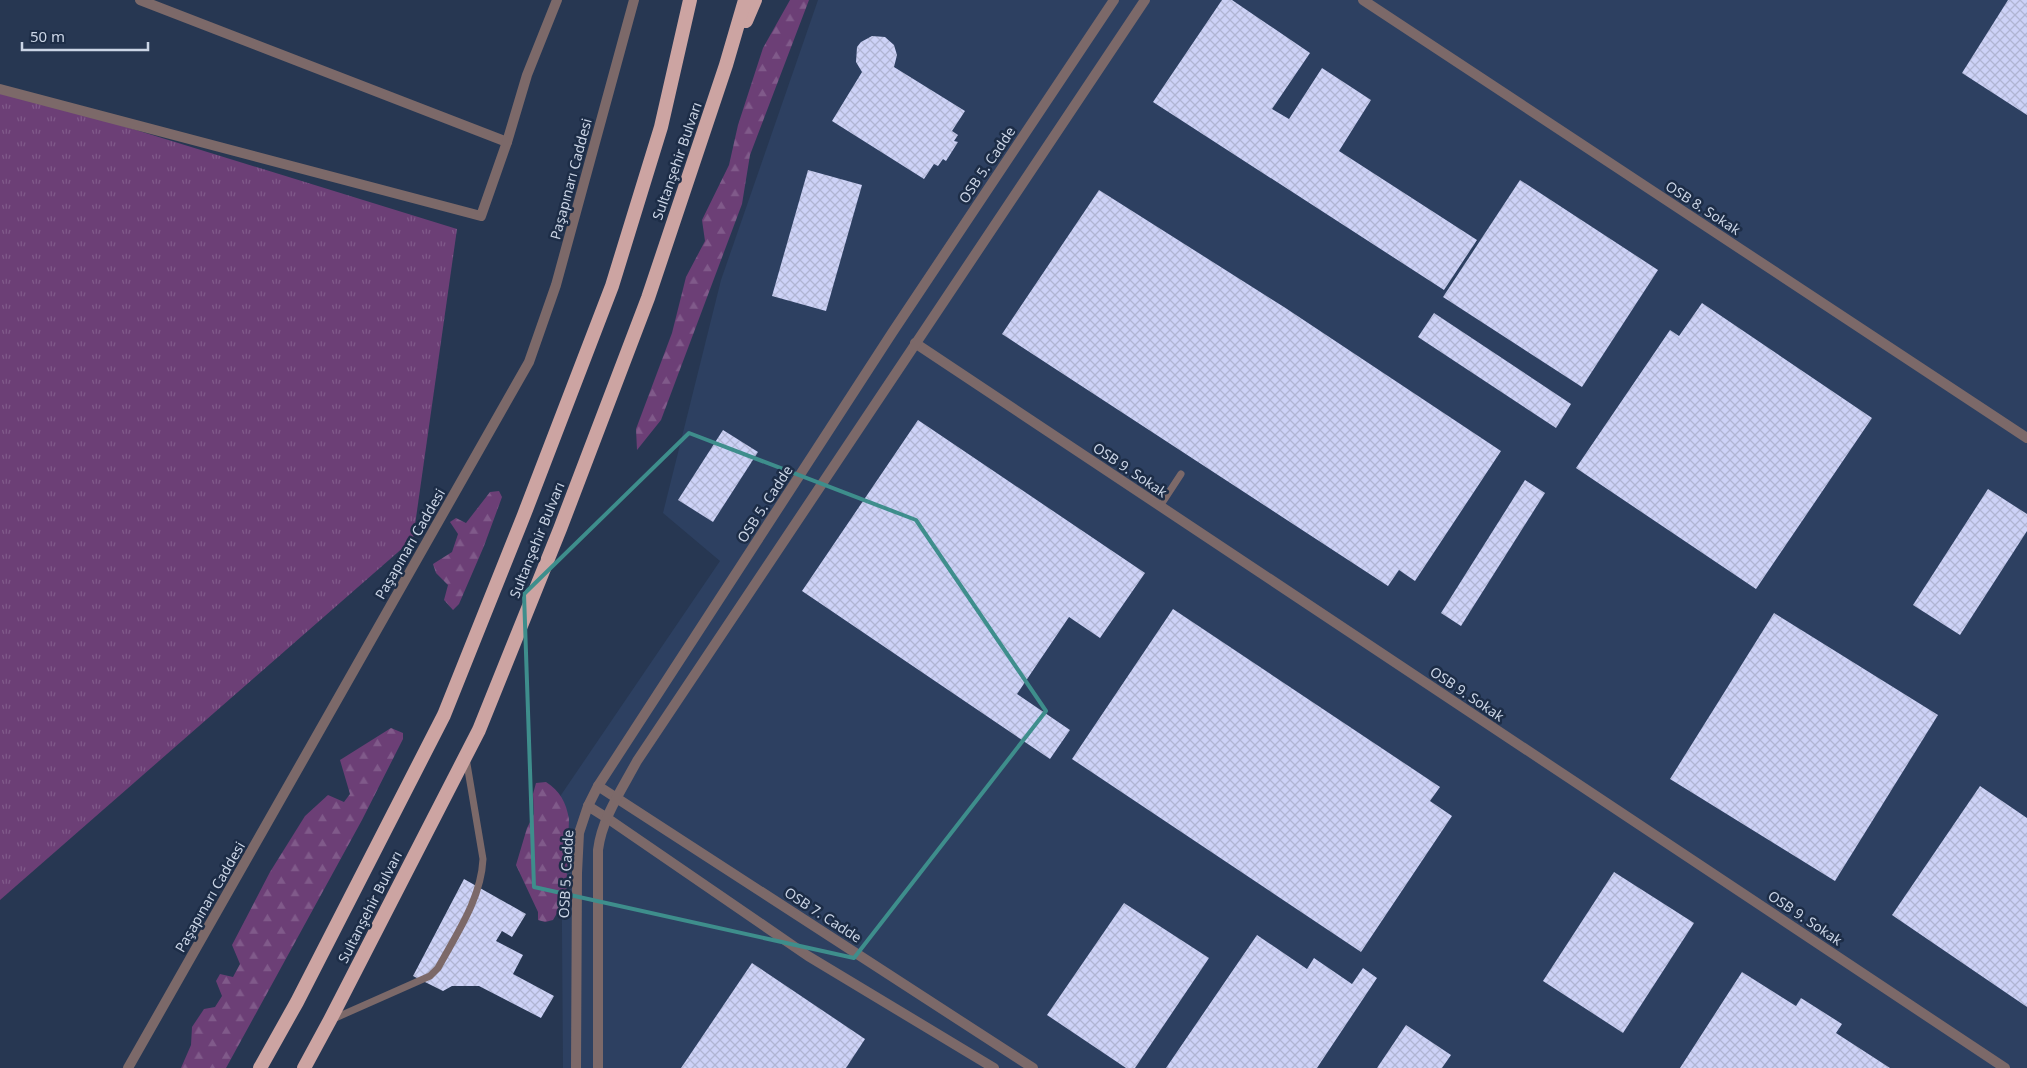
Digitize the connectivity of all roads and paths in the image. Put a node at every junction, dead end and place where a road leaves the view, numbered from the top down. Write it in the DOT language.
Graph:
graph roads {
  1 [pos="140,0"];
  2 [pos="557,0"];
  3 [pos="634,0"];
  4 [pos="690,0"];
  5 [pos="745,0"];
  6 [pos="756,0"];
  7 [pos="1114,0"];
  8 [pos="1144,0"];
  9 [pos="1363,0"];
  10 [pos="726,65"];
  11 [pos="0,89"];
  12 [pos="507,142"];
  13 [pos="915,343"];
  14 [pos="2027,438"];
  15 [pos="1182,474"];
  16 [pos="1160,506"];
  17 [pos="465,756"];
  18 [pos="598,786"];
  19 [pos="618,798"];
  20 [pos="588,806"];
  21 [pos="607,818"];
  22 [pos="330,1020"];
  23 [pos="128,1068"];
  24 [pos="260,1068"];
  25 [pos="304,1068"];
  26 [pos="576,1068"];
  27 [pos="598,1068"];
  28 [pos="994,1068"];
  29 [pos="1033,1068"];
  30 [pos="2005,1068"];
  1 -- 12 [label="street"];
  2 -- 12 [label="street"];
  3 -- 23 [label="street, Paşapınarı Caddesi"];
  4 -- 24 [label="highway, Sultanşehir Bulvarı"];
  5 -- 10 [label="highway, Sultanşehir Bulvarı"];
  6 -- 10 [label="highway"];
  7 -- 18 [label="street, OSB 5. Cadde"];
  8 -- 13 [label="street"];
  9 -- 14 [label="street, OSB 8. Sokak"];
  10 -- 17 [label="highway, Sultanşehir Bulvarı"];
  11 -- 12 [label="street"];
  13 -- 16 [label="street, OSB 9. Sokak"];
  13 -- 19 [label="street"];
  15 -- 16 [label="lane"];
  16 -- 30 [label="street, OSB 9. Sokak"];
  17 -- 22 [label="highway, Sultanşehir Bulvarı"];
  17 -- 22 [label="lane"];
  18 -- 19 [label="street, OSB 7. Cadde"];
  18 -- 20 [label="street, OSB 5. Cadde"];
  19 -- 21 [label="street"];
  19 -- 29 [label="street, OSB 7. Cadde"];
  20 -- 21 [label="street"];
  20 -- 26 [label="street, OSB 5. Cadde"];
  21 -- 27 [label="street"];
  21 -- 28 [label="street"];
  22 -- 25 [label="highway, Sultanşehir Bulvarı"];
}
